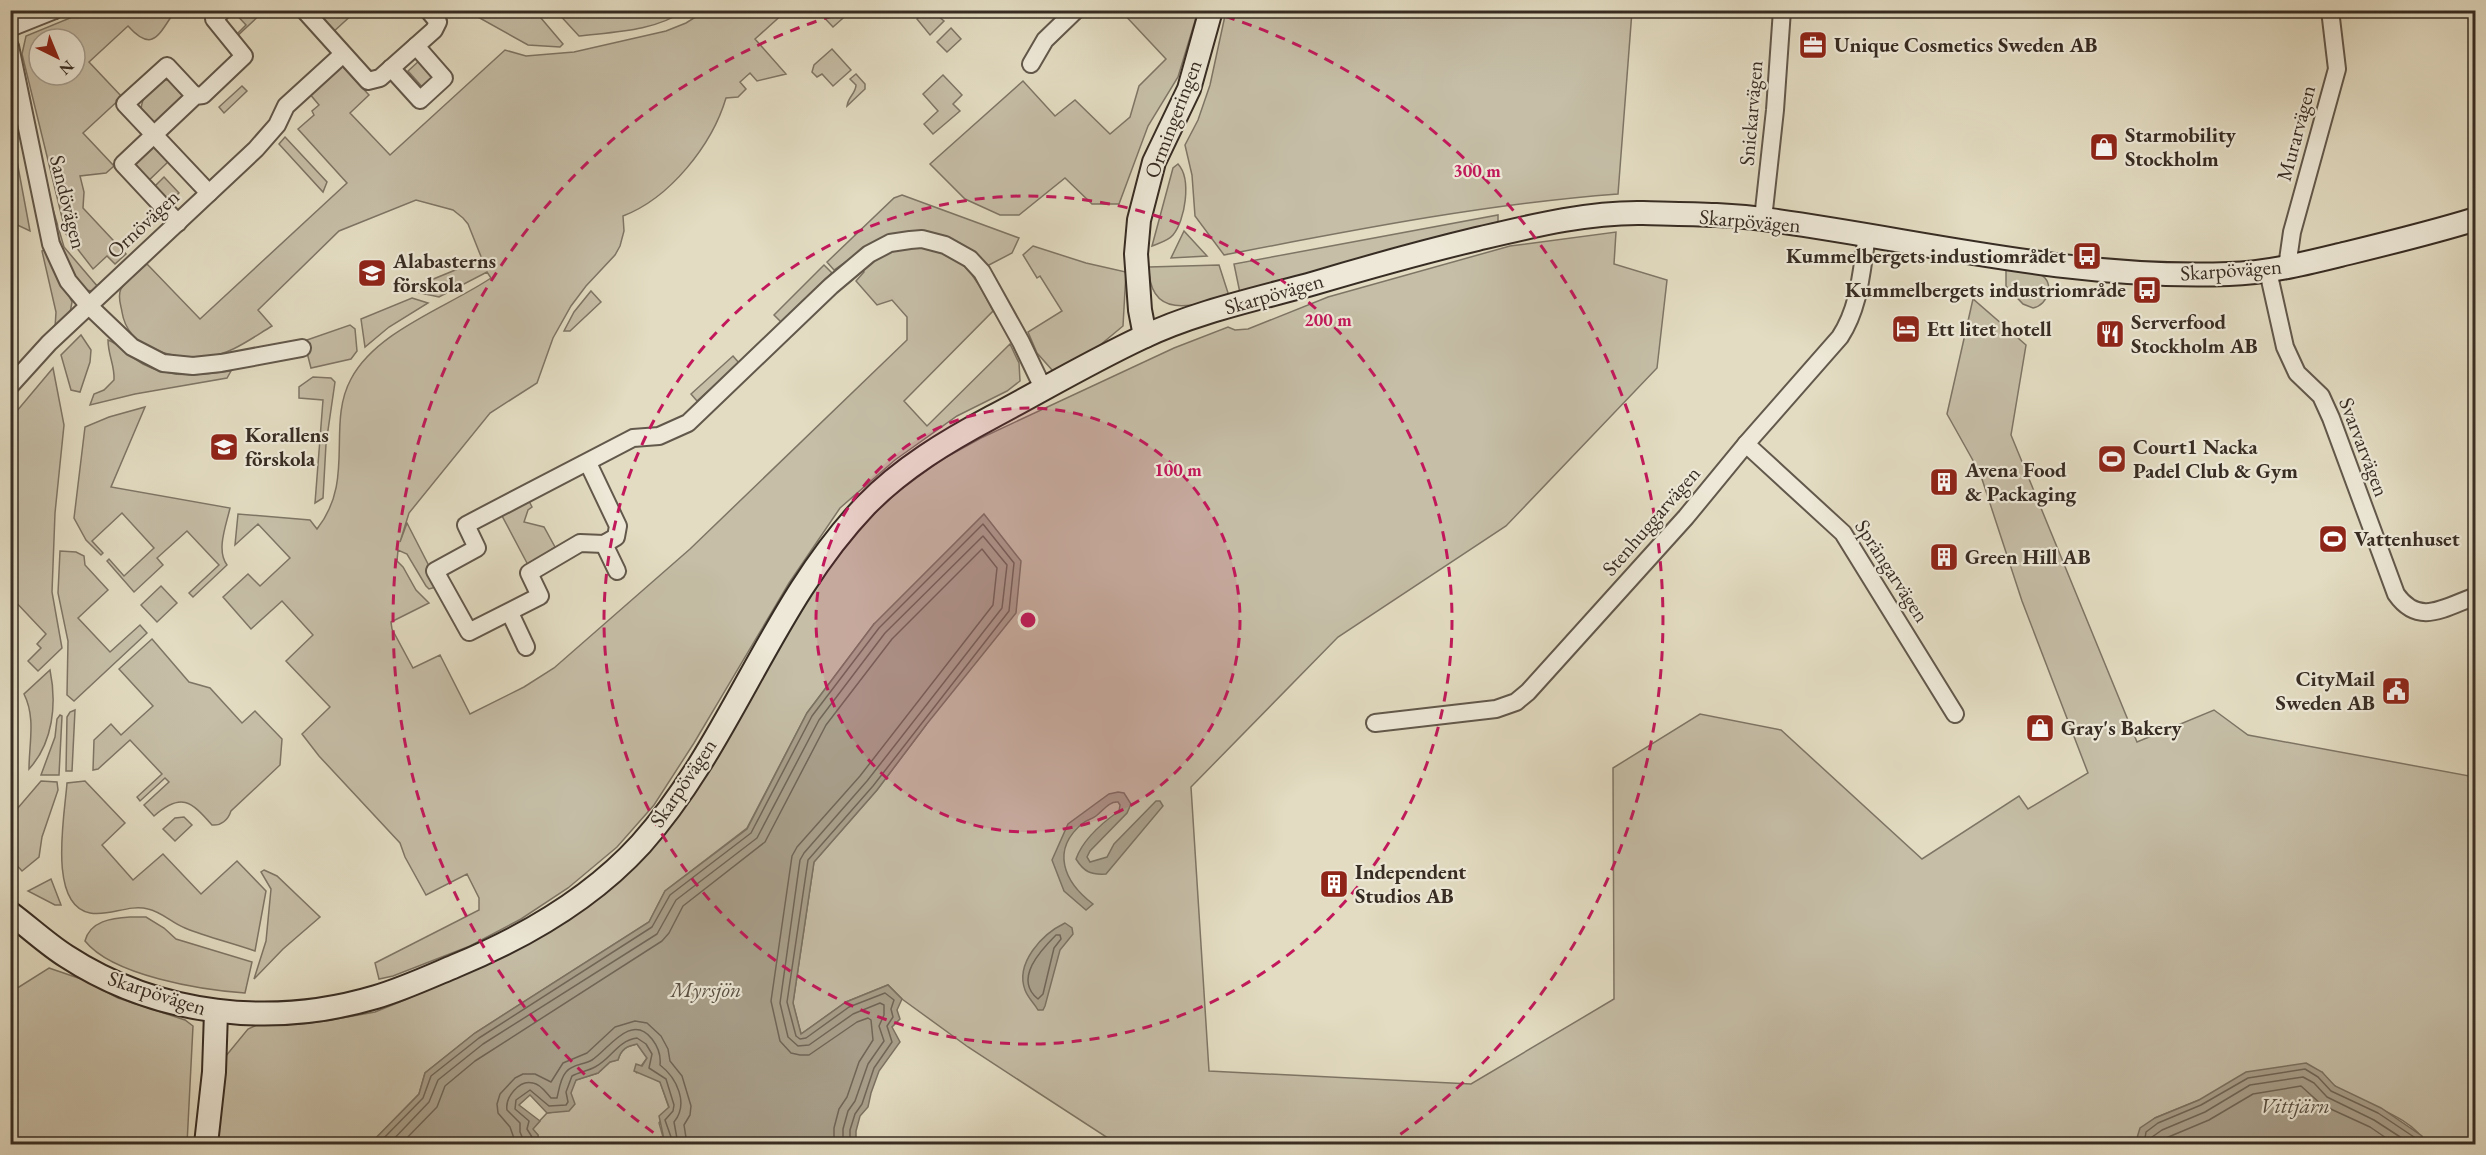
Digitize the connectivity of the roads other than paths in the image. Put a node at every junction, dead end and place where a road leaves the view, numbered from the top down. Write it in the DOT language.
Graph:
graph roads {
  1 [pos="56,10"];
  2 [pos="223,10"];
  3 [pos="304,10"];
  4 [pos="428,10"];
  5 [pos="1076,10"];
  6 [pos="1211,10"];
  7 [pos="1782,10"];
  8 [pos="2330,10"];
  9 [pos="10,28"];
  10 [pos="10,46"];
  11 [pos="416,46"];
  12 [pos="343,54"];
  13 [pos="1031,64"];
  14 [pos="391,68"];
  15 [pos="195,96"];
  16 [pos="154,135"];
  17 [pos="209,193"];
  18 [pos="1763,219"];
  19 [pos="2475,219"];
  20 [pos="178,223"];
  21 [pos="1867,236"];
  22 [pos="2278,269"];
  23 [pos="89,306"];
  24 [pos="1145,336"];
  25 [pos="302,348"];
  26 [pos="10,386"];
  27 [pos="1044,390"];
  28 [pos="1746,444"];
  29 [pos="588,463"];
  30 [pos="604,544"];
  31 [pos="618,571"];
  32 [pos="2475,596"];
  33 [pos="510,613"];
  34 [pos="526,647"];
  35 [pos="1955,714"];
  36 [pos="1375,723"];
  37 [pos="10,913"];
  38 [pos="216,1012"];
  39 [pos="206,1144"];
  1 -- 9 [label="street"];
  2 -- 15 [label="street"];
  3 -- 12 [label="street"];
  4 -- 11 [label="street"];
  5 -- 13 [label="street"];
  6 -- 24 [label="street, Ormingeringen"];
  7 -- 18 [label="street, Snickarvägen"];
  8 -- 22 [label="street, Murarvägen"];
  10 -- 23 [label="street, Sandövägen"];
  11 -- 14 [label="street"];
  11 -- 14 [label="street"];
  12 -- 14 [label="street"];
  12 -- 17 [label="street, Ornövägen"];
  15 -- 16 [label="street"];
  15 -- 16 [label="street"];
  16 -- 17 [label="street"];
  16 -- 20 [label="street"];
  17 -- 20 [label="street, Ornövägen"];
  18 -- 21 [label="street, Skarpövägen"];
  18 -- 24 [label="street, Skarpövägen"];
  19 -- 22 [label="street, Skarpövägen"];
  20 -- 23 [label="street, Ornövägen"];
  21 -- 22 [label="street, Skarpövägen"];
  21 -- 28 [label="street, Stenhuggarvägen"];
  22 -- 32 [label="street, Svarvarvägen"];
  23 -- 25 [label="street, Sandövägen"];
  23 -- 26 [label="street, Ornövägen"];
  24 -- 27 [label="street, Skarpövägen"];
  27 -- 29 [label="street"];
  27 -- 38 [label="street, Skarpövägen"];
  28 -- 35 [label="street, Sprängarvägen"];
  28 -- 36 [label="street, Stenhuggarvägen"];
  29 -- 30 [label="street"];
  29 -- 33 [label="street"];
  30 -- 31 [label="street"];
  30 -- 33 [label="street"];
  33 -- 34 [label="street"];
  37 -- 38 [label="street, Skarpövägen"];
  38 -- 39 [label="street, Skarpövägen"];
}
